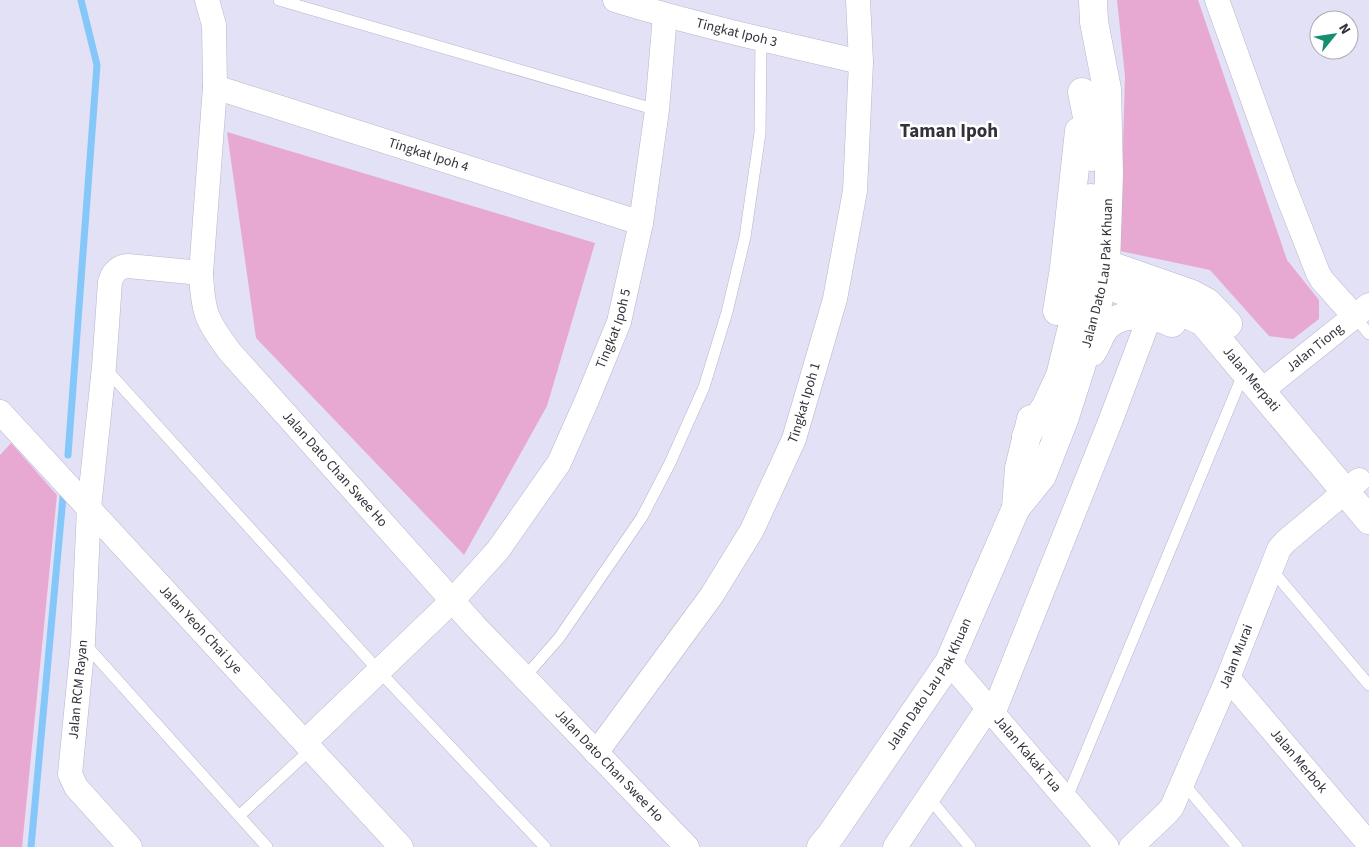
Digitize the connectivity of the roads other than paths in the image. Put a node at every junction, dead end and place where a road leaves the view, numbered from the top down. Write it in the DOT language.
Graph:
graph roads {
  1 [pos="207,0"];
  2 [pos="279,0"];
  3 [pos="615,0"];
  4 [pos="858,0"];
  5 [pos="1217,0"];
  6 [pos="1093,11"];
  7 [pos="665,15"];
  8 [pos="761,40"];
  9 [pos="861,62"];
  10 [pos="215,87"];
  11 [pos="1082,92"];
  12 [pos="656,110"];
  13 [pos="642,223"];
  14 [pos="201,273"];
  15 [pos="1099,274"];
  16 [pos="1150,316"];
  17 [pos="1364,319"];
  18 [pos="104,367"];
  19 [pos="1080,368"];
  20 [pos="1254,376"];
  21 [pos="4,423"];
  22 [pos="1026,436"];
  23 [pos="1358,487"];
  24 [pos="89,508"];
  25 [pos="1016,508"];
  26 [pos="1369,520"];
  27 [pos="1272,570"];
  28 [pos="452,601"];
  29 [pos="83,642"];
  30 [pos="949,662"];
  31 [pos="379,670"];
  32 [pos="524,678"];
  33 [pos="1228,678"];
  34 [pos="1369,685"];
  35 [pos="991,711"];
  36 [pos="308,746"];
  37 [pos="596,753"];
  38 [pos="1183,783"];
  39 [pos="929,798"];
  40 [pos="1066,800"];
  41 [pos="239,816"];
  42 [pos="831,843"];
  43 [pos="1369,844"];
  44 [pos="130,847"];
  45 [pos="267,847"];
  46 [pos="402,847"];
  47 [pos="545,847"];
  48 [pos="687,847"];
  49 [pos="895,847"];
  50 [pos="970,847"];
  51 [pos="1107,847"];
  52 [pos="1131,847"];
  53 [pos="1237,847"];
  1 -- 10 [label="street, Jalan Dato Chan Swee Ho"];
  2 -- 12 [label="lane"];
  3 -- 7 [label="street, Tingkat Ipoh 3"];
  4 -- 9 [label="street, Tingkat Ipoh 1"];
  5 -- 17 [label="street"];
  6 -- 11 [label="main road, Jalan Dato Lau Pak Khuan"];
  6 -- 15 [label="main road, Jalan Dato Lau Pak Khuan"];
  7 -- 8 [label="street, Tingkat Ipoh 3"];
  7 -- 12 [label="street, Tingkat Ipoh 5"];
  8 -- 9 [label="street, Tingkat Ipoh 3"];
  8 -- 32 [label="lane"];
  9 -- 37 [label="street, Tingkat Ipoh 1"];
  10 -- 13 [label="street, Tingkat Ipoh 4"];
  10 -- 14 [label="street, Jalan Dato Chan Swee Ho"];
  11 -- 15 [label="main road"];
  11 -- 22 [label="main road, Jalan Dato Lau Pak Khuan"];
  12 -- 13 [label="street, Tingkat Ipoh 5"];
  13 -- 28 [label="street, Tingkat Ipoh 5"];
  14 -- 18 [label="street, Jalan RCM Rayan"];
  14 -- 28 [label="street, Jalan Dato Chan Swee Ho"];
  15 -- 19 [label="main road, Jalan Dato Lau Pak Khuan"];
  15 -- 20 [label="main road, Jalan Merpati"];
  15 -- 20 [label="main road, Jalan Merpati"];
  15 -- 22 [label="main road"];
  16 -- 19 [label="main road"];
  16 -- 20 [label="main road"];
  16 -- 35 [label="street"];
  17 -- 20 [label="street, Jalan Tiong"];
  18 -- 24 [label="street, Jalan RCM Rayan"];
  18 -- 31 [label="lane"];
  19 -- 25 [label="main road, Jalan Dato Lau Pak Khuan"];
  20 -- 23 [label="main road, Jalan Merpati"];
  20 -- 40 [label="lane"];
  21 -- 24 [label="street, Jalan Yeoh Chai Lye"];
  22 -- 25 [label="main road, Jalan Dato Lau Pak Khuan"];
  23 -- 26 [label="main road, Jalan Merpati"];
  23 -- 27 [label="street, Jalan Murai"];
  24 -- 29 [label="street, Jalan RCM Rayan"];
  24 -- 36 [label="street, Jalan Yeoh Chai Lye"];
  25 -- 30 [label="main road, Jalan Dato Lau Pak Khuan"];
  27 -- 33 [label="street, Jalan Murai"];
  27 -- 34 [label="lane"];
  28 -- 31 [label="street, Tingkat Ipoh 5"];
  28 -- 32 [label="street, Jalan Dato Chan Swee Ho"];
  29 -- 41 [label="lane"];
  29 -- 44 [label="street, Jalan RCM Rayan"];
  30 -- 35 [label="street, Jalan Kakak Tua"];
  30 -- 42 [label="main road, Jalan Dato Lau Pak Khuan"];
  31 -- 36 [label="street, Tingkat Ipoh 5"];
  31 -- 47 [label="lane"];
  32 -- 37 [label="street, Jalan Dato Chan Swee Ho"];
  33 -- 38 [label="street, Jalan Murai"];
  33 -- 43 [label="street, Jalan Merbok"];
  35 -- 39 [label="street"];
  35 -- 40 [label="street, Jalan Kakak Tua"];
  36 -- 41 [label="lane"];
  36 -- 46 [label="street, Jalan Yeoh Chai Lye"];
  37 -- 48 [label="street, Jalan Dato Chan Swee Ho"];
  38 -- 52 [label="street, Jalan Murai"];
  38 -- 53 [label="lane"];
  39 -- 49 [label="street"];
  39 -- 50 [label="lane"];
  40 -- 51 [label="street, Jalan Kakak Tua"];
  41 -- 45 [label="lane"];
}
